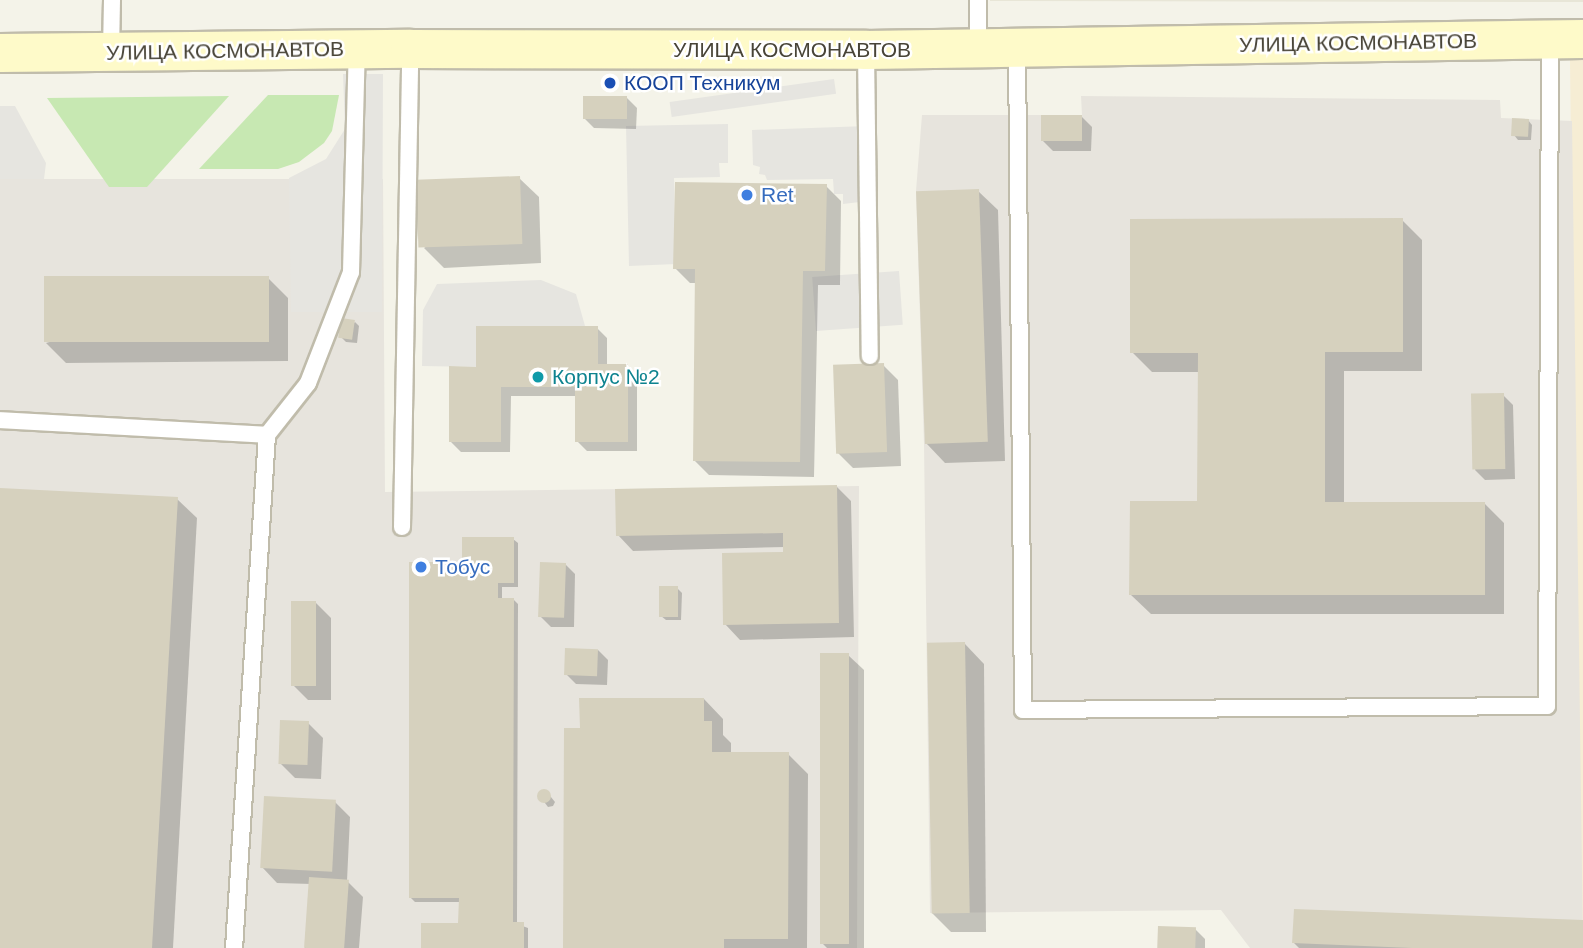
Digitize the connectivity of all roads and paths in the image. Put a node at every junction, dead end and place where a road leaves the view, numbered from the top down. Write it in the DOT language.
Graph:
graph roads {
  1 [pos="112,0"];
  2 [pos="978,0"];
  3 [pos="1566,39"];
  4 [pos="1017,48"];
  5 [pos="410,49"];
  6 [pos="978,49"];
  7 [pos="356,50"];
  8 [pos="866,50"];
  9 [pos="111,52"];
  10 [pos="0,53"];
  11 [pos="870,356"];
  12 [pos="0,420"];
  13 [pos="267,435"];
  14 [pos="402,527"];
  15 [pos="234,948"];
  1 -- 9 [label="lane"];
  2 -- 6 [label="lane"];
  3 -- 4 [label="main road, УЛИЦА КОСМОНАВТОВ"];
  3 -- 4 [label="lane"];
  4 -- 6 [label="main road, УЛИЦА КОСМОНАВТОВ"];
  5 -- 7 [label="main road, УЛИЦА КОСМОНАВТОВ"];
  5 -- 8 [label="main road, УЛИЦА КОСМОНАВТОВ"];
  5 -- 14 [label="lane"];
  6 -- 8 [label="main road, УЛИЦА КОСМОНАВТОВ"];
  7 -- 9 [label="main road, УЛИЦА КОСМОНАВТОВ"];
  7 -- 13 [label="lane"];
  8 -- 11 [label="lane"];
  9 -- 10 [label="main road, УЛИЦА КОСМОНАВТОВ"];
  12 -- 13 [label="lane"];
  13 -- 15 [label="lane"];
}
